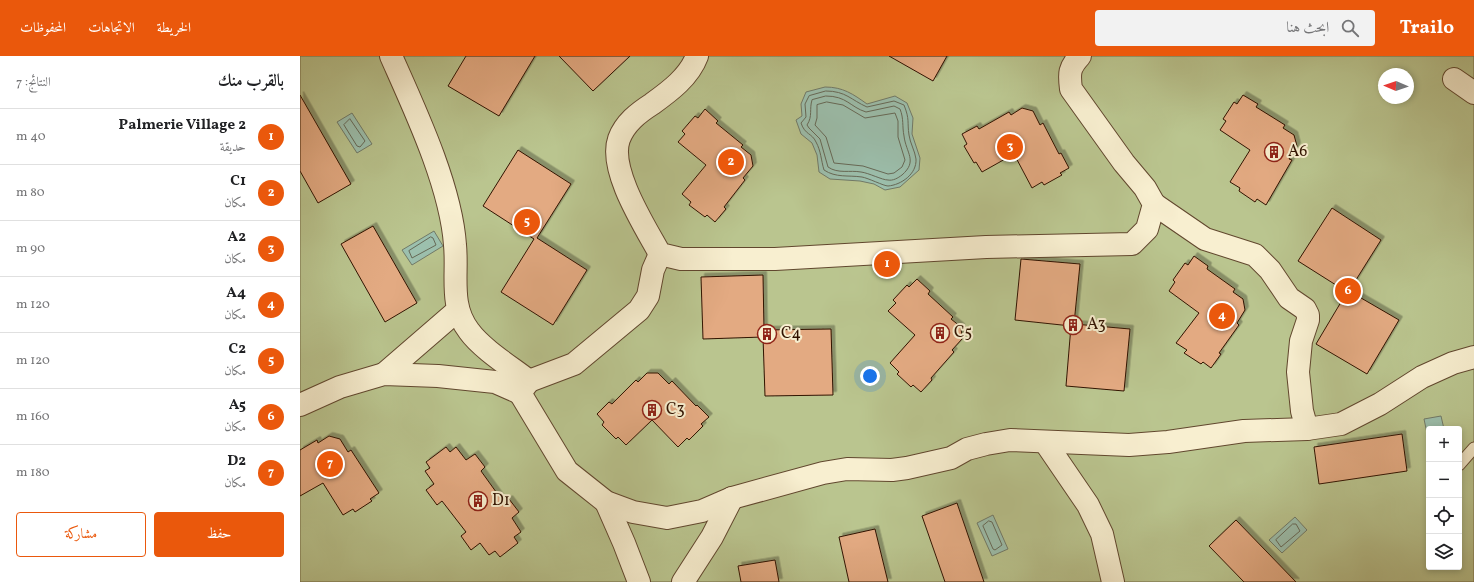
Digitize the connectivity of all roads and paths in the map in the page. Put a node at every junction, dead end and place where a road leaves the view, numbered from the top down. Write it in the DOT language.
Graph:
graph roads {
  1 [pos="391,56"];
  2 [pos="697,56"];
  3 [pos="1080,56"];
  4 [pos="1454,79"];
  5 [pos="1474,93"];
  6 [pos="1154,204"];
  7 [pos="660,254"];
  8 [pos="458,310"];
  9 [pos="1474,357"];
  10 [pos="384,374"];
  11 [pos="525,387"];
  12 [pos="300,405"];
  13 [pos="1308,429"];
  14 [pos="1045,442"];
  15 [pos="1474,448"];
  16 [pos="1462,462"];
  17 [pos="732,498"];
  18 [pos="606,502"];
  19 [pos="639,582"];
  20 [pos="683,582"];
  21 [pos="1113,582"];
  1 -- 8 [label="street"];
  2 -- 7 [label="street"];
  3 -- 6 [label="street"];
  4 -- 5 [label="street"];
  6 -- 7 [label="street"];
  6 -- 13 [label="street"];
  7 -- 11 [label="street"];
  8 -- 10 [label="street"];
  8 -- 11 [label="street"];
  9 -- 13 [label="street"];
  10 -- 11 [label="street"];
  10 -- 12 [label="street"];
  11 -- 18 [label="street"];
  13 -- 14 [label="street"];
  14 -- 17 [label="street"];
  14 -- 21 [label="street"];
  15 -- 16 [label="lane"];
  17 -- 18 [label="street"];
  17 -- 20 [label="street"];
  18 -- 19 [label="street"];
}
